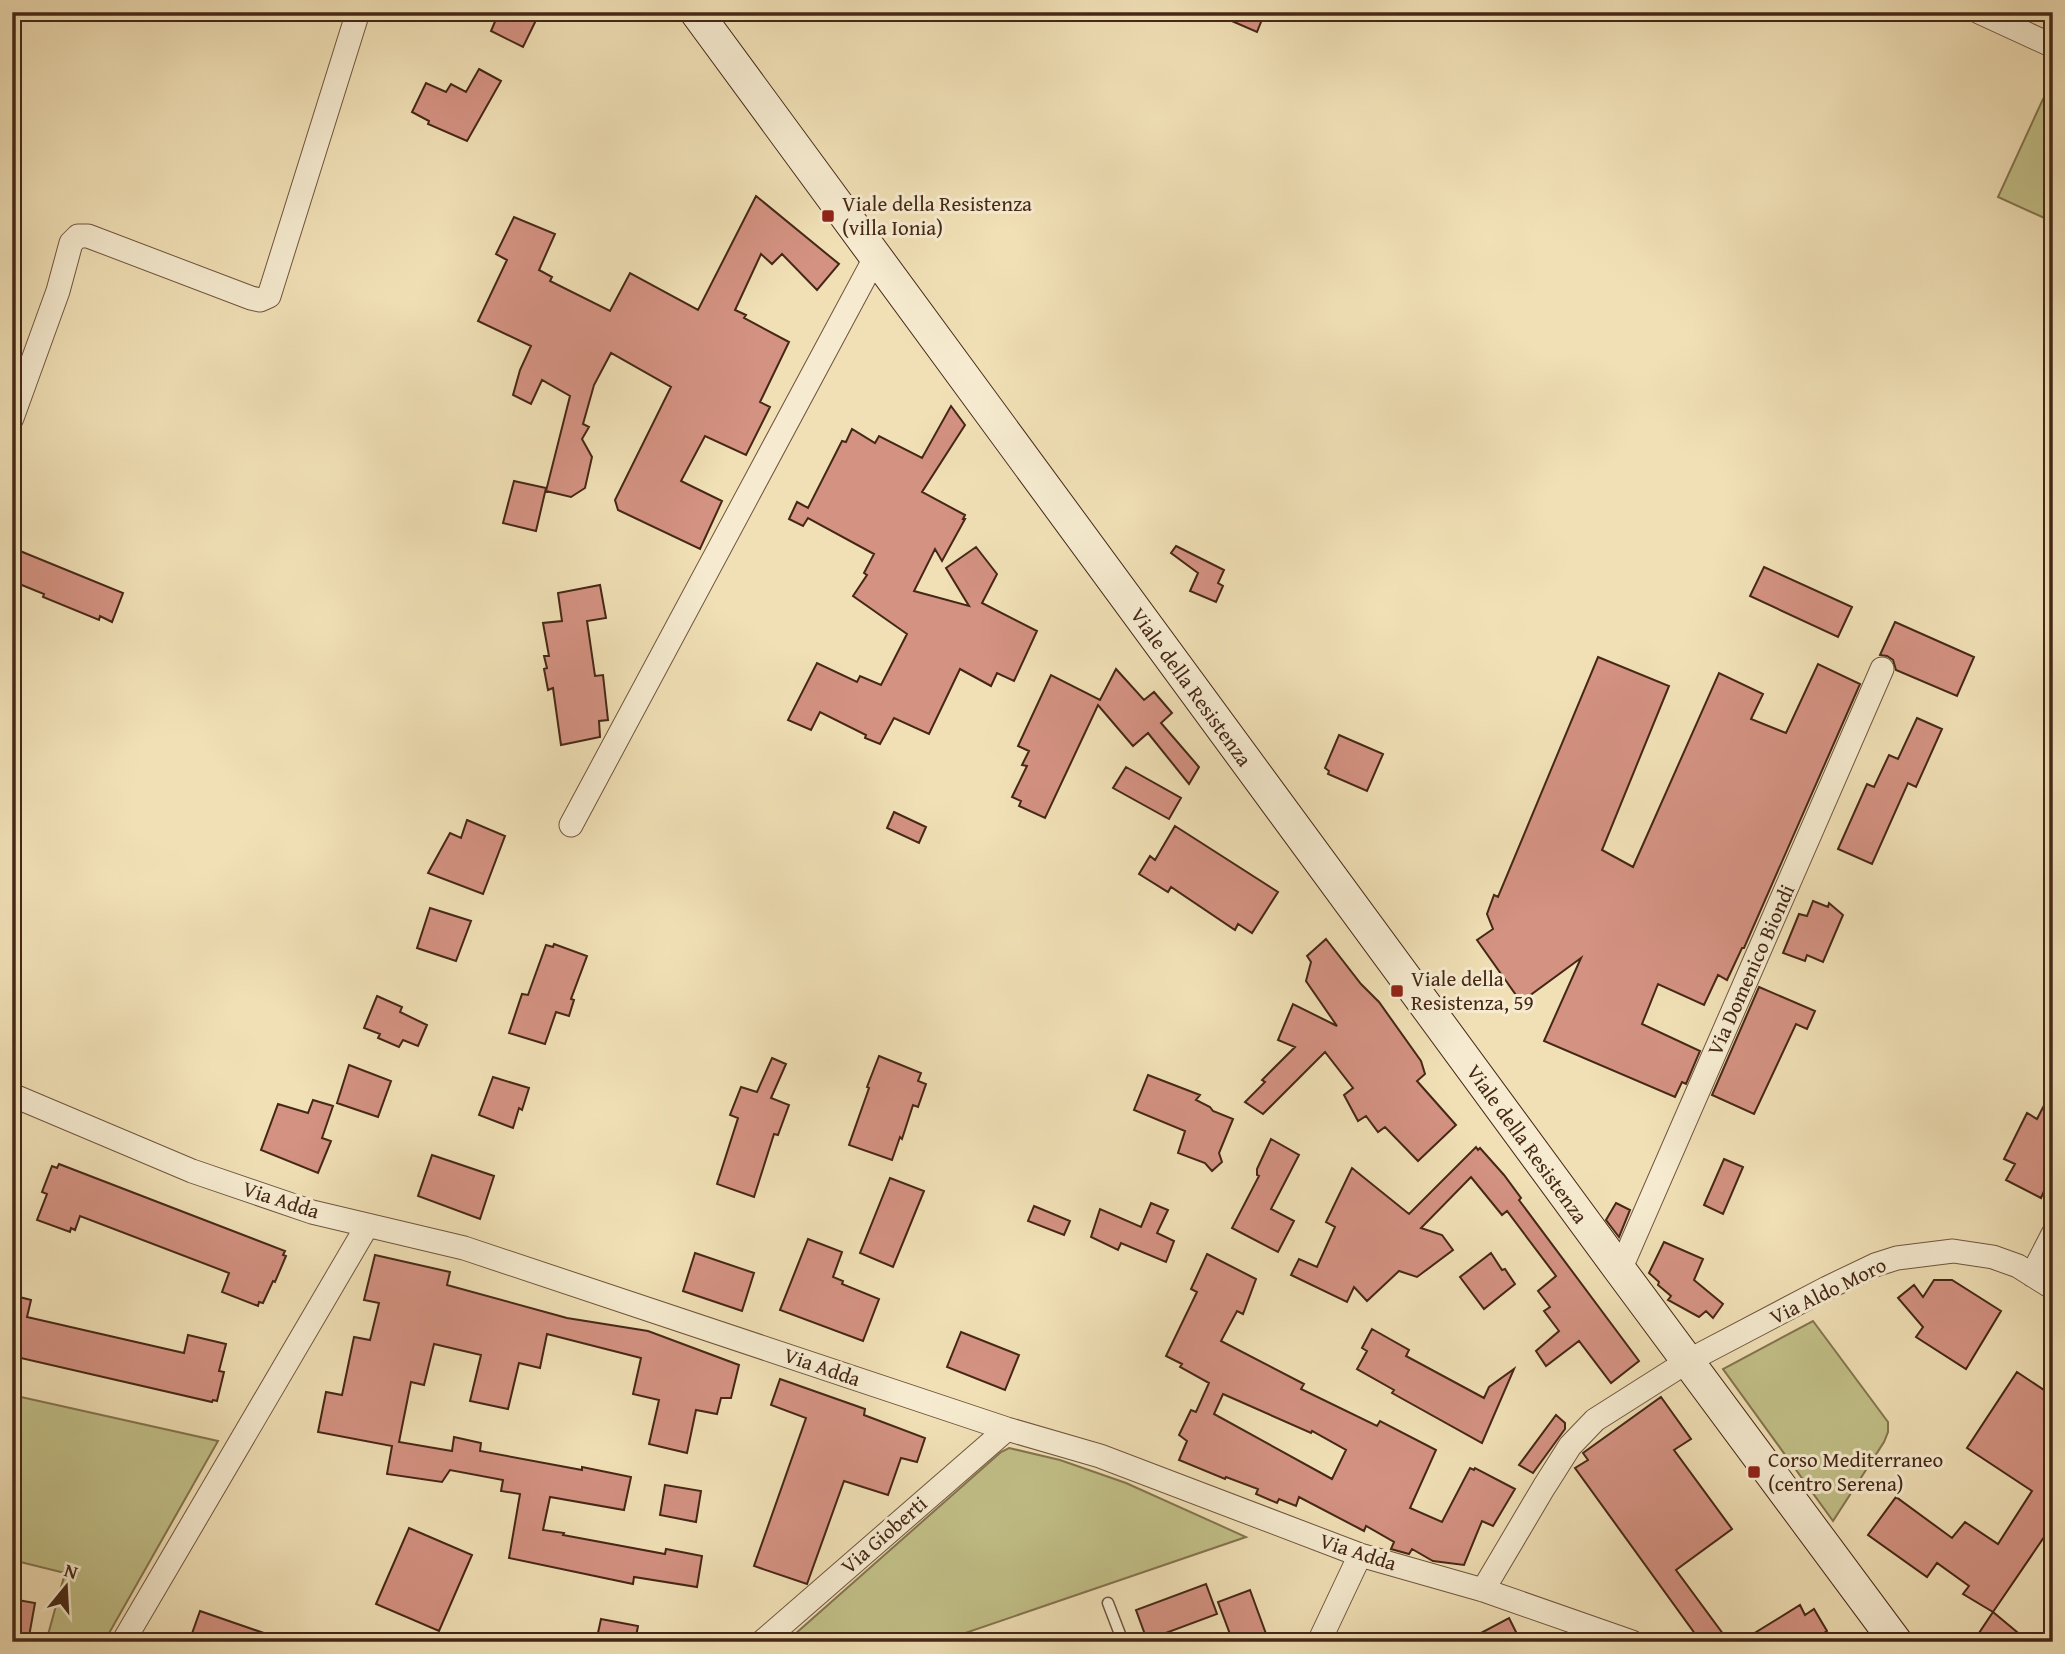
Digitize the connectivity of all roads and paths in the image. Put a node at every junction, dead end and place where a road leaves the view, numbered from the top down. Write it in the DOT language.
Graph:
graph roads {
  1 [pos="358,12"];
  2 [pos="696,12"];
  3 [pos="1979,12"];
  4 [pos="2053,46"];
  5 [pos="875,258"];
  6 [pos="12,418"];
  7 [pos="1882,669"];
  8 [pos="571,825"];
  9 [pos="12,1096"];
  10 [pos="367,1226"];
  11 [pos="2053,1234"];
  12 [pos="1620,1270"];
  13 [pos="2032,1275"];
  14 [pos="2053,1288"];
  15 [pos="1688,1361"];
  16 [pos="1007,1429"];
  17 [pos="1360,1555"];
  18 [pos="1483,1590"];
  19 [pos="1108,1603"];
  20 [pos="123,1642"];
  21 [pos="762,1642"];
  22 [pos="1123,1642"];
  23 [pos="1320,1642"];
  24 [pos="1632,1642"];
  25 [pos="1896,1642"];
  1 -- 6 [label="street"];
  2 -- 5 [label="main road, Viale della Resistenza"];
  3 -- 4 [label="street"];
  5 -- 8 [label="street"];
  5 -- 12 [label="main road, Viale della Resistenza"];
  7 -- 12 [label="street, Via Domenico Biondi"];
  9 -- 10 [label="street, Via Adda"];
  10 -- 16 [label="street, Via Adda"];
  10 -- 20 [label="street"];
  11 -- 13 [label="street"];
  12 -- 15 [label="main road, Viale della Resistenza"];
  13 -- 14 [label="street, Via Aldo Moro"];
  13 -- 15 [label="street, Via Aldo Moro"];
  15 -- 18 [label="street, Via Aldo Moro"];
  15 -- 25 [label="main road, Viale della Resistenza"];
  16 -- 17 [label="street, Via Adda"];
  16 -- 21 [label="street, Via Gioberti"];
  17 -- 18 [label="street, Via Adda"];
  17 -- 23 [label="street"];
  18 -- 24 [label="street, Via Adda"];
  19 -- 22 [label="lane"];
}
